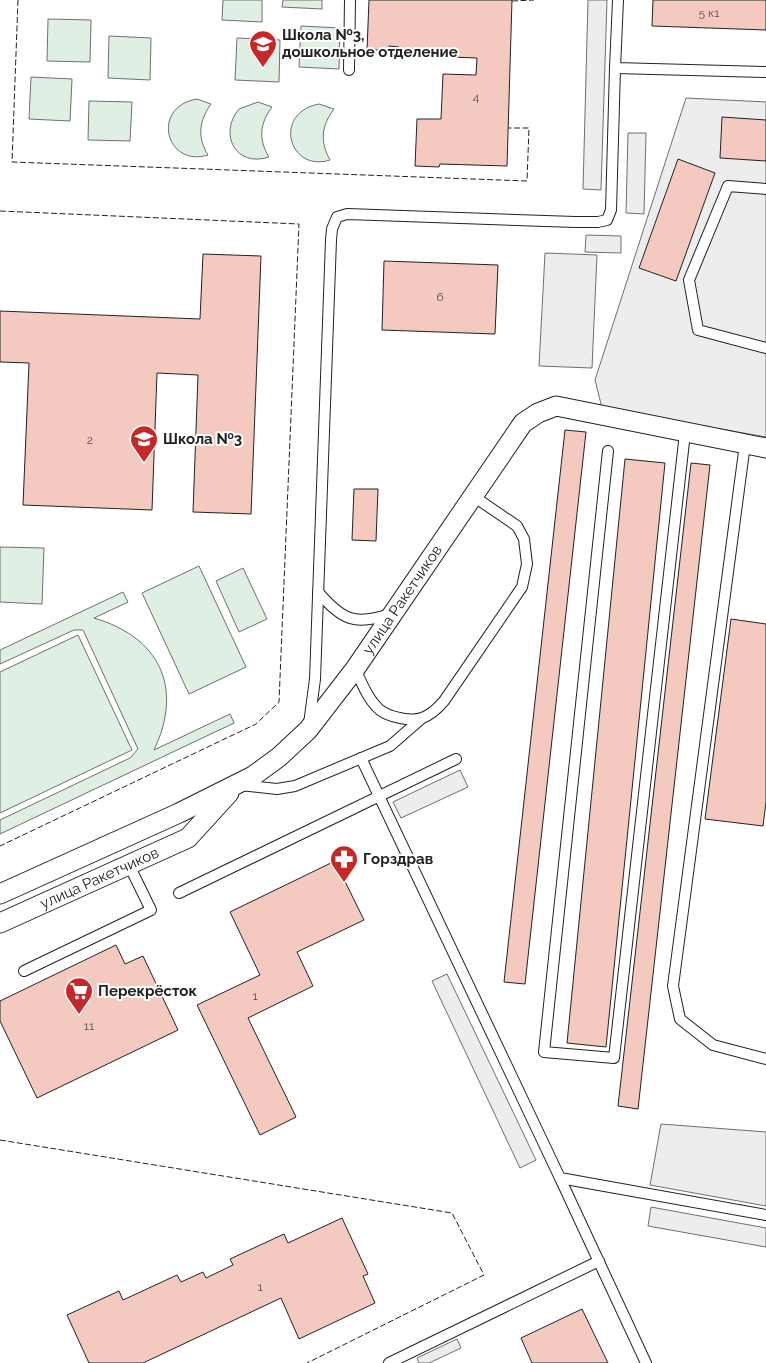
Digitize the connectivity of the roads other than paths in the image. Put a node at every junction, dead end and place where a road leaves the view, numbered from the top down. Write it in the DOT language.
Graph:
graph roads {
  1 [pos="350,0"];
  2 [pos="618,0"];
  3 [pos="615,68"];
  4 [pos="349,70"];
  5 [pos="766,72"];
  6 [pos="766,189"];
  7 [pos="766,348"];
  8 [pos="685,433"];
  9 [pos="745,444"];
  10 [pos="766,448"];
  11 [pos="608,451"];
  12 [pos="472,496"];
  13 [pos="318,592"];
  14 [pos="394,613"];
  15 [pos="355,670"];
  16 [pos="421,719"];
  17 [pos="308,730"];
  18 [pos="360,758"];
  19 [pos="456,759"];
  20 [pos="236,785"];
  21 [pos="379,796"];
  22 [pos="130,865"];
  23 [pos="179,893"];
  24 [pos="0,894"];
  25 [pos="0,924"];
  26 [pos="24,971"];
  27 [pos="766,1059"];
  28 [pos="560,1178"];
  29 [pos="766,1215"];
  30 [pos="599,1261"];
  31 [pos="389,1363"];
  32 [pos="646,1363"];
  1 -- 4 [label="lane"];
  2 -- 3 [label="lane"];
  3 -- 5 [label="lane"];
  3 -- 13 [label="lane"];
  6 -- 7 [label="lane"];
  8 -- 9 [label="street"];
  8 -- 11 [label="lane"];
  8 -- 12 [label="street, улица Ракетчиков"];
  9 -- 10 [label="street"];
  9 -- 27 [label="lane"];
  12 -- 14 [label="street, улица Ракетчиков"];
  12 -- 16 [label="lane"];
  13 -- 14 [label="lane"];
  13 -- 17 [label="lane"];
  14 -- 15 [label="street, улица Ракетчиков"];
  15 -- 16 [label="lane"];
  15 -- 17 [label="street, улица Ракетчиков"];
  16 -- 18 [label="lane"];
  17 -- 20 [label="street, улица Ракетчиков"];
  18 -- 20 [label="lane"];
  18 -- 21 [label="lane"];
  19 -- 21 [label="lane"];
  20 -- 22 [label="street, улица Ракетчиков"];
  20 -- 24 [label="street, улица Ракетчиков"];
  21 -- 23 [label="lane"];
  21 -- 28 [label="lane"];
  22 -- 25 [label="street, улица Ракетчиков"];
  22 -- 26 [label="lane"];
  28 -- 29 [label="lane"];
  28 -- 30 [label="lane"];
  30 -- 31 [label="lane"];
  30 -- 32 [label="lane"];
}
